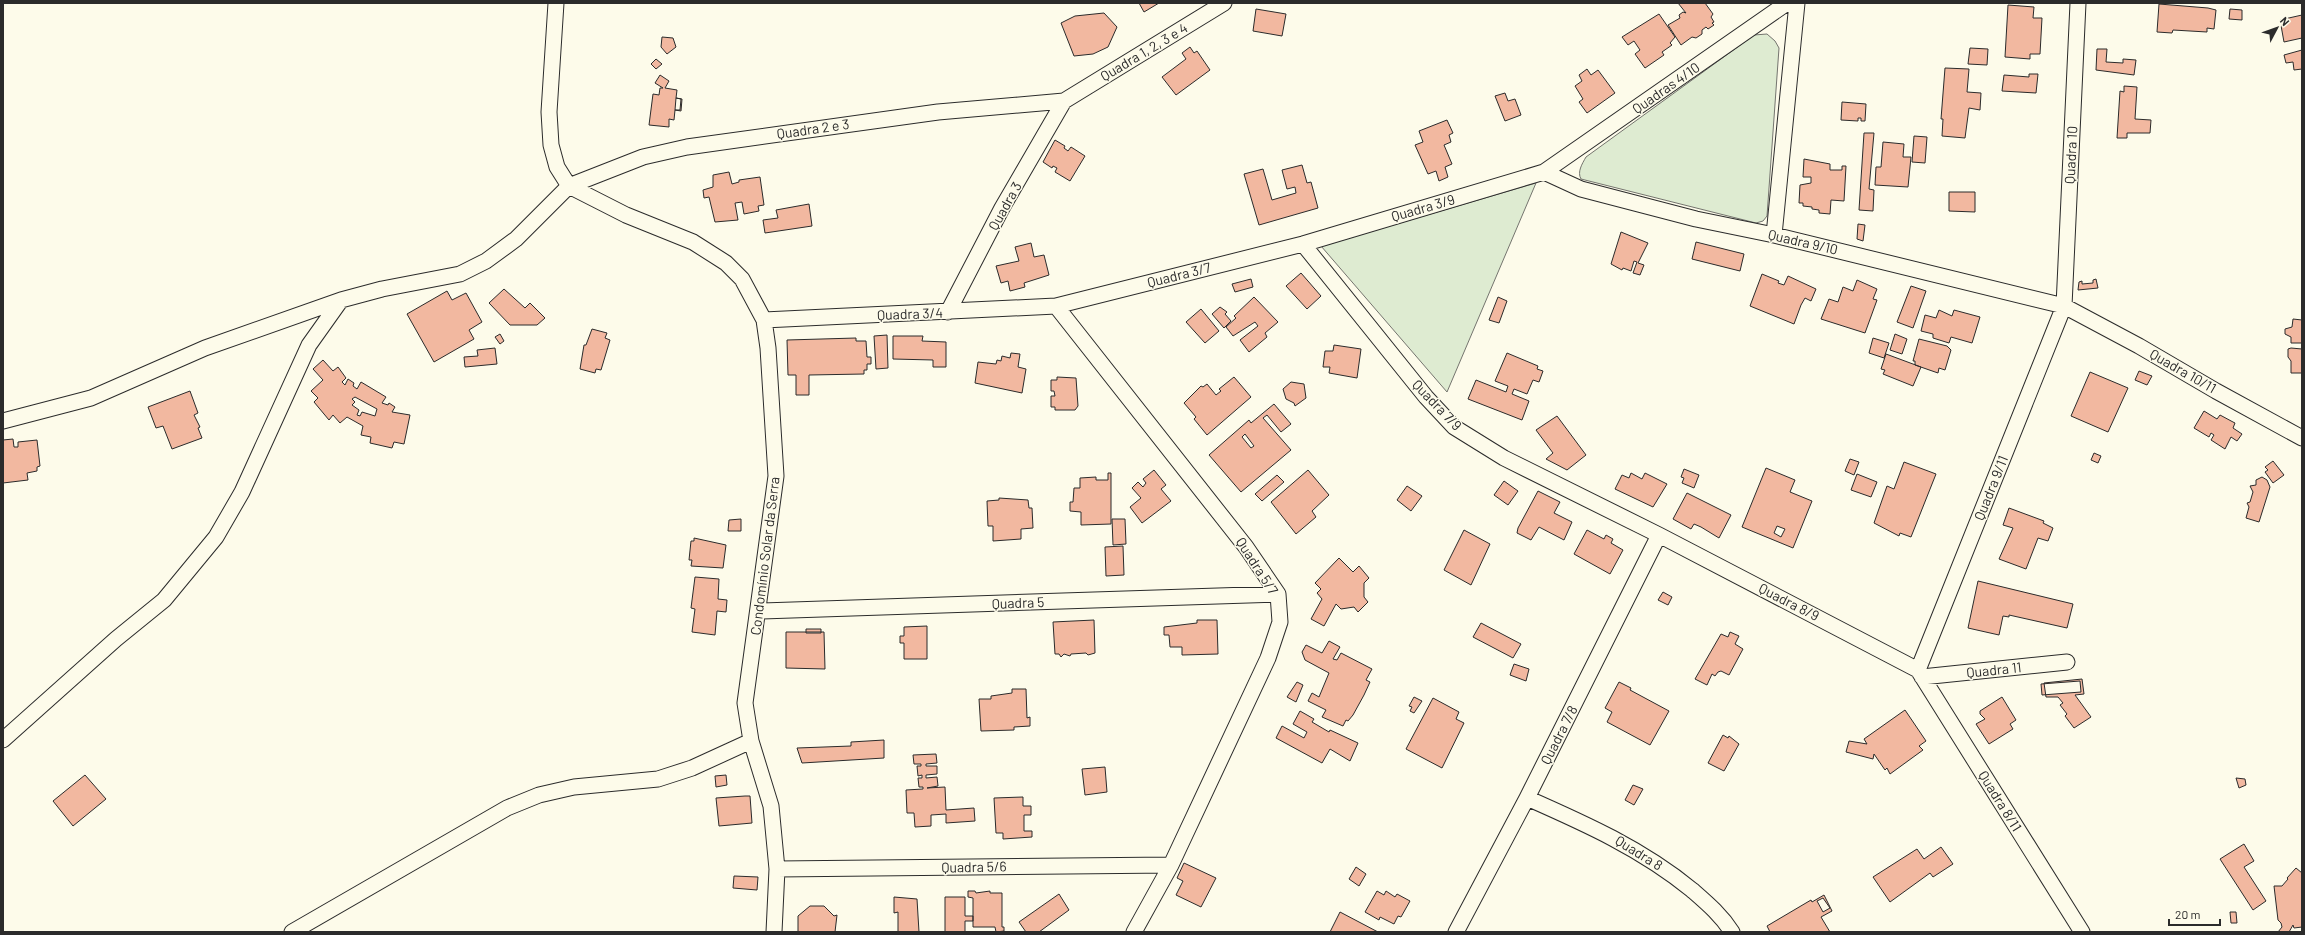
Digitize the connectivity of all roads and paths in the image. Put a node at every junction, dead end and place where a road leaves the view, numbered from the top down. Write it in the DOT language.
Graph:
graph roads {
  1 [pos="556,3"];
  2 [pos="1224,3"];
  3 [pos="1787,3"];
  4 [pos="1797,3"];
  5 [pos="2078,3"];
  6 [pos="1064,101"];
  7 [pos="1544,172"];
  8 [pos="569,186"];
  9 [pos="1774,235"];
  10 [pos="1303,244"];
  11 [pos="341,300"];
  12 [pos="1056,306"];
  13 [pos="2064,306"];
  14 [pos="948,312"];
  15 [pos="764,320"];
  16 [pos="3,421"];
  17 [pos="2302,438"];
  18 [pos="1659,535"];
  19 [pos="1278,594"];
  20 [pos="758,612"];
  21 [pos="2067,662"];
  22 [pos="1920,673"];
  23 [pos="3,740"];
  24 [pos="751,741"];
  25 [pos="1528,798"];
  26 [pos="1171,865"];
  27 [pos="777,869"];
  28 [pos="292,932"];
  29 [pos="774,932"];
  30 [pos="1134,932"];
  31 [pos="1456,932"];
  32 [pos="1732,932"];
  33 [pos="2082,932"];
  1 -- 8 [label="street"];
  2 -- 6 [label="street, Quadra 1, 2, 3 e 4"];
  3 -- 7 [label="street, Quadras 4/10"];
  4 -- 9 [label="street"];
  5 -- 13 [label="street, Quadra 10"];
  6 -- 8 [label="street, Quadra 2 e 3"];
  6 -- 14 [label="street, Quadra 3"];
  7 -- 9 [label="street, Quadra 9/10"];
  7 -- 10 [label="street, Quadra 3/9"];
  8 -- 11 [label="street"];
  8 -- 15 [label="street, Condomínio Solar da Serra"];
  9 -- 13 [label="street, Quadra 9/10"];
  10 -- 12 [label="street, Quadra 3/7"];
  10 -- 18 [label="street, Quadra 7/9"];
  11 -- 16 [label="street"];
  11 -- 23 [label="street"];
  12 -- 14 [label="street, Quadra 3/4"];
  12 -- 19 [label="street, Quadra 5/7"];
  13 -- 17 [label="street, Quadra 10/11"];
  13 -- 22 [label="street, Quadra 9/11"];
  14 -- 15 [label="street, Quadra 3/4"];
  15 -- 20 [label="street, Condomínio Solar da Serra"];
  18 -- 22 [label="street, Quadra 8/9"];
  18 -- 25 [label="street, Quadra 7/8"];
  19 -- 20 [label="street, Quadra 5"];
  19 -- 26 [label="street, Quadra 5/7"];
  20 -- 24 [label="street, Condomínio Solar da Serra"];
  21 -- 22 [label="street, Quadra 11"];
  22 -- 33 [label="street, Quadra 8/11"];
  24 -- 27 [label="street, Condomínio Solar da Serra"];
  24 -- 28 [label="street"];
  25 -- 31 [label="street, Quadra 7/8"];
  25 -- 32 [label="street, Quadra 8"];
  26 -- 27 [label="street, Quadra 5/6"];
  26 -- 30 [label="street, Quadra 5/7"];
  27 -- 29 [label="street, Condomínio Solar da Serra"];
}
